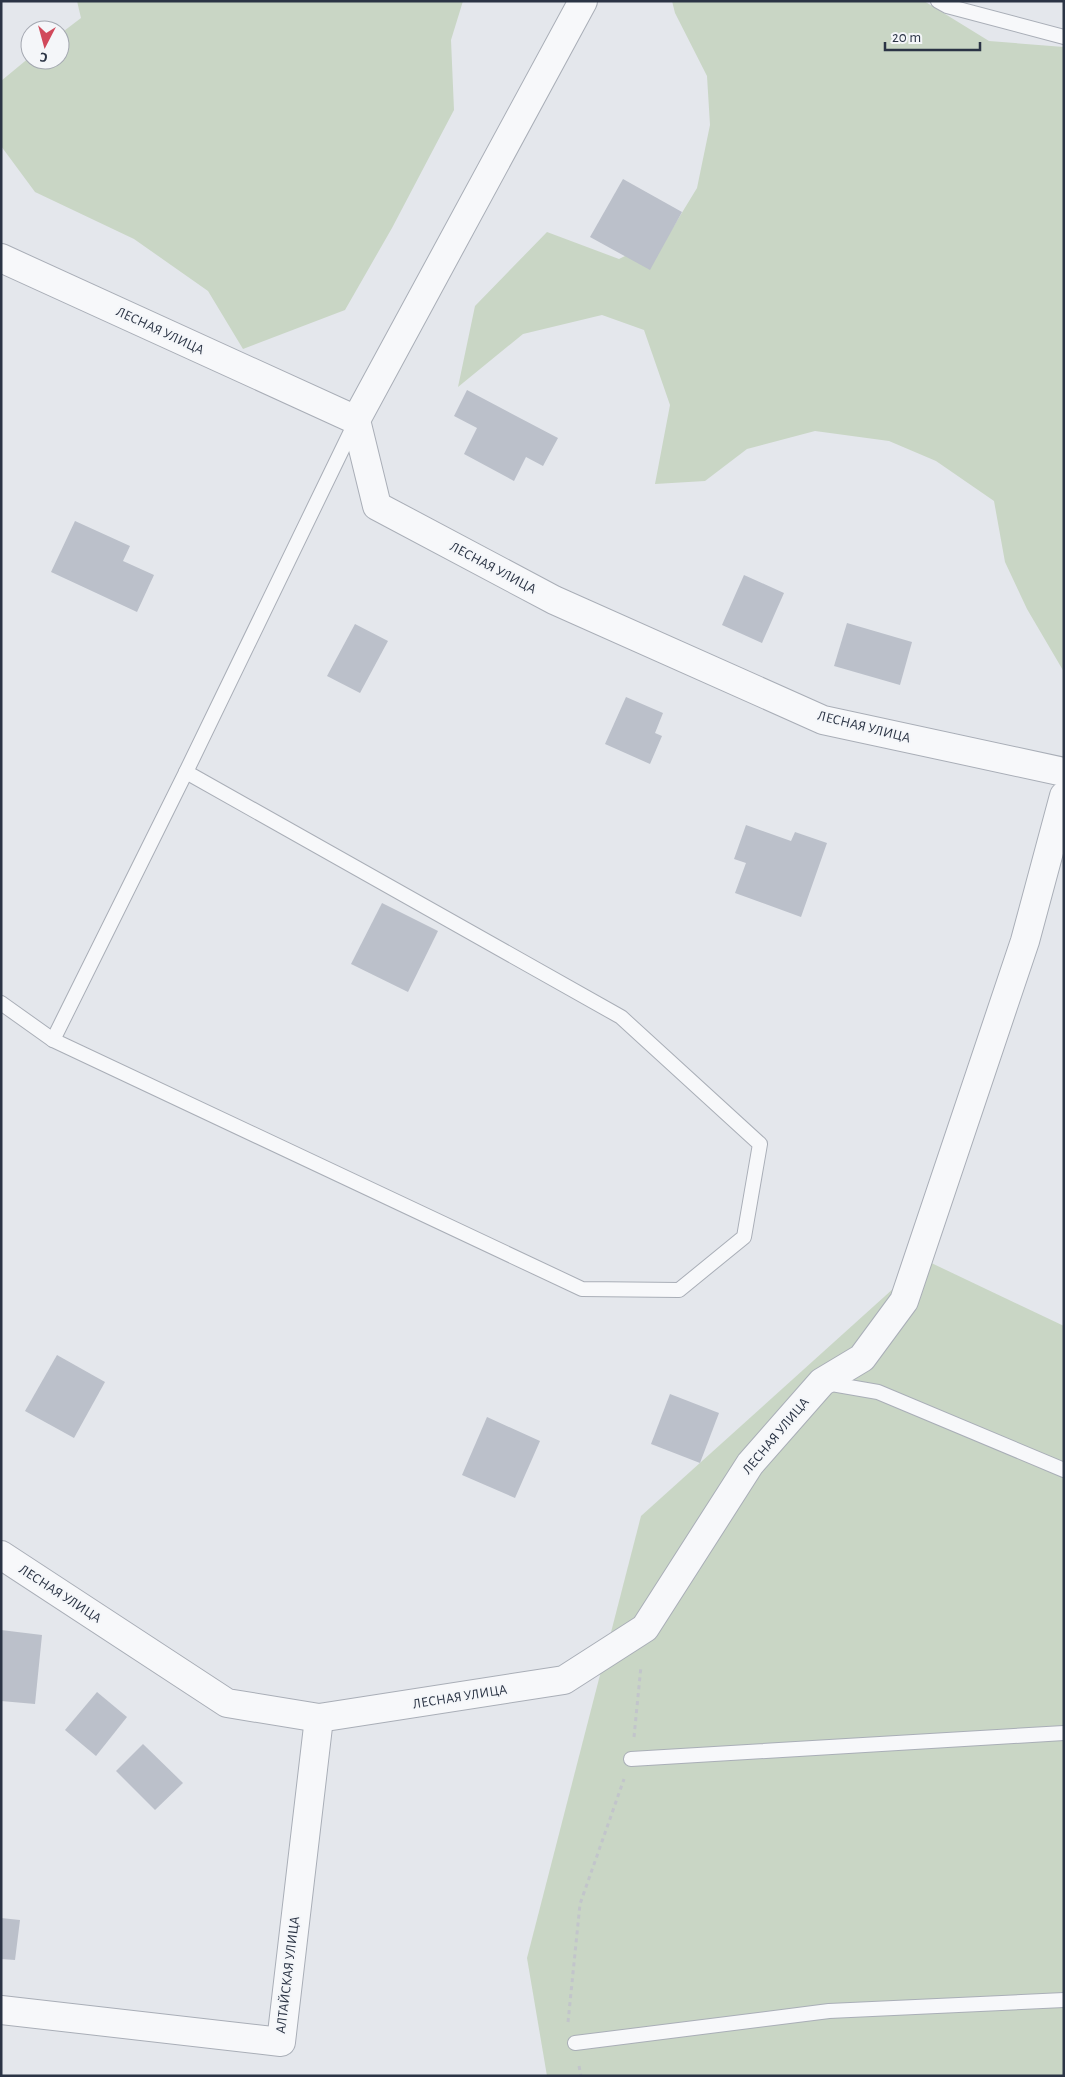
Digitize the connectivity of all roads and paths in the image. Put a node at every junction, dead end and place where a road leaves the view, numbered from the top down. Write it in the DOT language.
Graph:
graph roads {
  1 [pos="583,1"];
  2 [pos="938,1"];
  3 [pos="1064,37"];
  4 [pos="1,258"];
  5 [pos="356,420"];
  6 [pos="186,772"];
  7 [pos="1064,772"];
  8 [pos="1064,796"];
  9 [pos="1,1003"];
  10 [pos="53,1040"];
  11 [pos="822,1382"];
  12 [pos="1064,1470"];
  13 [pos="1,1555"];
  14 [pos="645,1628"];
  15 [pos="319,1718"];
  16 [pos="1064,1733"];
  17 [pos="631,1758"];
  18 [pos="1064,2000"];
  19 [pos="1,2010"];
  20 [pos="575,2043"];
  21 [pos="581,2076"];
  1 -- 5 [label="street"];
  2 -- 3 [label="lane"];
  4 -- 5 [label="street, ЛЕСНАЯ УЛИЦА"];
  5 -- 6 [label="lane"];
  5 -- 7 [label="street, ЛЕСНАЯ УЛИЦА"];
  6 -- 10 [label="lane"];
  6 -- 10 [label="lane"];
  8 -- 11 [label="street, ЛЕСНАЯ УЛИЦА"];
  9 -- 10 [label="lane"];
  11 -- 12 [label="lane"];
  11 -- 14 [label="street, ЛЕСНАЯ УЛИЦА"];
  13 -- 15 [label="street, ЛЕСНАЯ УЛИЦА"];
  14 -- 15 [label="street, ЛЕСНАЯ УЛИЦА"];
  14 -- 17 [label="path"];
  15 -- 19 [label="street, АЛТАЙСКАЯ УЛИЦА"];
  16 -- 17 [label="lane"];
  17 -- 20 [label="path"];
  18 -- 20 [label="lane"];
  20 -- 21 [label="path"];
}
